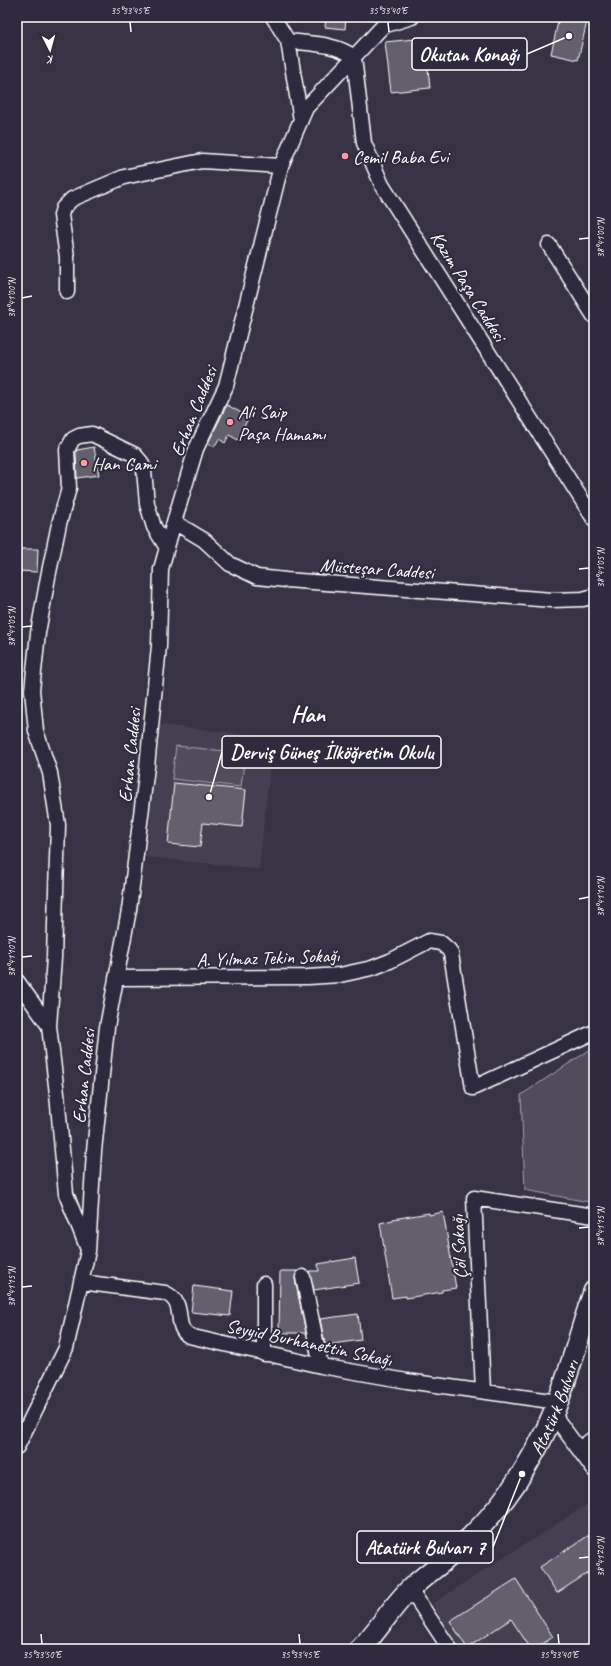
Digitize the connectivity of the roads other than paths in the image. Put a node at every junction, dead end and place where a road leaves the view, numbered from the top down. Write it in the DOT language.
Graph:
graph roads {
  1 [pos="272,17"];
  2 [pos="412,17"];
  3 [pos="288,41"];
  4 [pos="354,57"];
  5 [pos="301,120"];
  6 [pos="281,166"];
  7 [pos="549,245"];
  8 [pos="67,292"];
  9 [pos="594,316"];
  10 [pos="594,520"];
  11 [pos="174,522"];
  12 [pos="167,548"];
  13 [pos="594,596"];
  14 [pos="116,978"];
  15 [pos="17,981"];
  16 [pos="49,1026"];
  17 [pos="594,1032"];
  18 [pos="594,1216"];
  19 [pos="88,1251"];
  20 [pos="304,1277"];
  21 [pos="81,1282"];
  22 [pos="264,1284"];
  23 [pos="594,1291"];
  24 [pos="264,1354"];
  25 [pos="321,1366"];
  26 [pos="483,1392"];
  27 [pos="556,1408"];
  28 [pos="594,1438"];
  29 [pos="17,1447"];
  30 [pos="579,1449"];
  31 [pos="594,1470"];
  32 [pos="410,1589"];
  33 [pos="360,1649"];
  34 [pos="449,1649"];
  1 -- 3 [label="street"];
  2 -- 4 [label="street, Erhan Caddesi"];
  3 -- 4 [label="street"];
  3 -- 5 [label="street"];
  4 -- 5 [label="street, Erhan Caddesi"];
  4 -- 10 [label="street, Kazım Paşa Caddesi"];
  5 -- 6 [label="street, Erhan Caddesi"];
  6 -- 8 [label="street"];
  6 -- 11 [label="street, Erhan Caddesi"];
  7 -- 9 [label="street"];
  11 -- 12 [label="street, Erhan Caddesi"];
  11 -- 13 [label="street, Müsteşar Caddesi"];
  12 -- 14 [label="street, Erhan Caddesi"];
  12 -- 16 [label="street"];
  14 -- 17 [label="street, A. Yılmaz Tekin Sokağı"];
  14 -- 19 [label="street, Erhan Caddesi"];
  15 -- 16 [label="street"];
  16 -- 19 [label="street"];
  18 -- 26 [label="street, Çöl Sokağı"];
  19 -- 21 [label="street, Erhan Caddesi"];
  20 -- 25 [label="street"];
  21 -- 24 [label="street, Seyyid Burhanettin Sokağı"];
  21 -- 29 [label="street, Erhan Caddesi"];
  22 -- 24 [label="street"];
  23 -- 27 [label="main road, Atatürk Bulvarı"];
  24 -- 25 [label="street, Seyyid Burhanettin Sokağı"];
  25 -- 26 [label="street, Seyyid Burhanettin Sokağı"];
  26 -- 27 [label="street, Seyyid Burhanettin Sokağı"];
  27 -- 30 [label="street"];
  27 -- 32 [label="main road, Atatürk Bulvarı"];
  28 -- 30 [label="street"];
  30 -- 31 [label="street"];
  32 -- 33 [label="main road, Atatürk Bulvarı"];
  32 -- 34 [label="street"];
}
